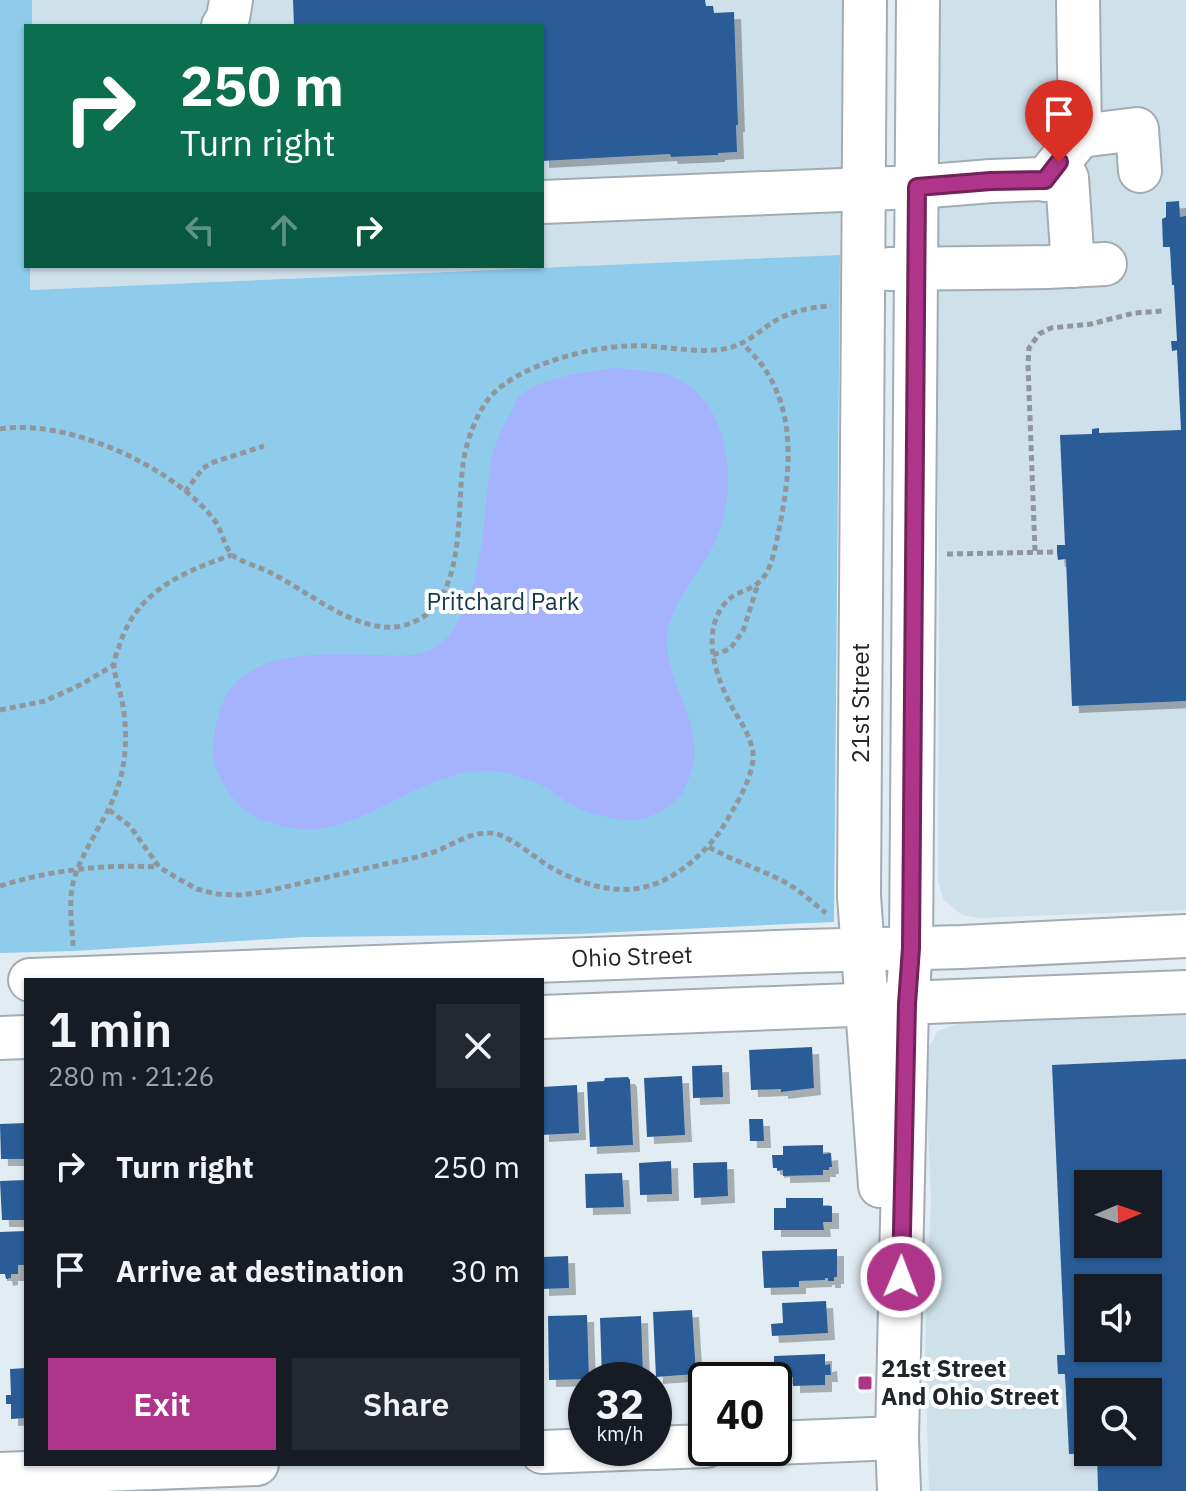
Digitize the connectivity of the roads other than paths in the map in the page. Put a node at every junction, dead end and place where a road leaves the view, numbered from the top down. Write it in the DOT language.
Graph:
graph roads {
  1 [pos="231,0"];
  2 [pos="865,0"];
  3 [pos="918,0"];
  4 [pos="1078,0"];
  5 [pos="224,24"];
  6 [pos="1080,136"];
  7 [pos="1140,171"];
  8 [pos="1056,179"];
  9 [pos="917,187"];
  10 [pos="864,189"];
  11 [pos="544,202"];
  12 [pos="864,269"];
  13 [pos="916,269"];
  14 [pos="1186,936"];
  15 [pos="911,948"];
  16 [pos="863,949"];
  17 [pos="111,978"];
  18 [pos="24,980"];
  19 [pos="0,981"];
  20 [pos="1186,992"];
  21 [pos="887,1004"];
  22 [pos="544,1017"];
  23 [pos="24,1037"];
  24 [pos="0,1038"];
  25 [pos="897,1421"];
  26 [pos="792,1440"];
  27 [pos="568,1451"];
  28 [pos="544,1452"];
  29 [pos="233,1466"];
  30 [pos="0,1474"];
  31 [pos="126,1475"];
  32 [pos="899,1491"];
  1 -- 5 [label="street"];
  2 -- 10 [label="street, 21st Street"];
  3 -- 9 [label="street, 21st Street"];
  4 -- 6 [label="street"];
  6 -- 7 [label="street"];
  6 -- 8 [label="street"];
  8 -- 9 [label="street"];
  8 -- 13 [label="street"];
  9 -- 10 [label="street"];
  9 -- 13 [label="street, 21st Street"];
  10 -- 11 [label="street"];
  10 -- 12 [label="street, 21st Street"];
  12 -- 13 [label="street"];
  12 -- 16 [label="street, 21st Street"];
  13 -- 15 [label="street, 21st Street"];
  14 -- 15 [label="street, Ohio Street"];
  15 -- 16 [label="street, Ohio Street"];
  15 -- 21 [label="street, 21st Street"];
  16 -- 17 [label="street, Ohio Street"];
  16 -- 21 [label="street, 21st Street"];
  18 -- 19 [label="street, Ohio Street"];
  20 -- 21 [label="street"];
  21 -- 22 [label="street"];
  21 -- 25 [label="street, 21st Street"];
  23 -- 24 [label="street"];
  25 -- 26 [label="street"];
  25 -- 32 [label="street, 21st Street"];
  27 -- 28 [label="street"];
  29 -- 31 [label="street"];
  30 -- 31 [label="street"];
}
